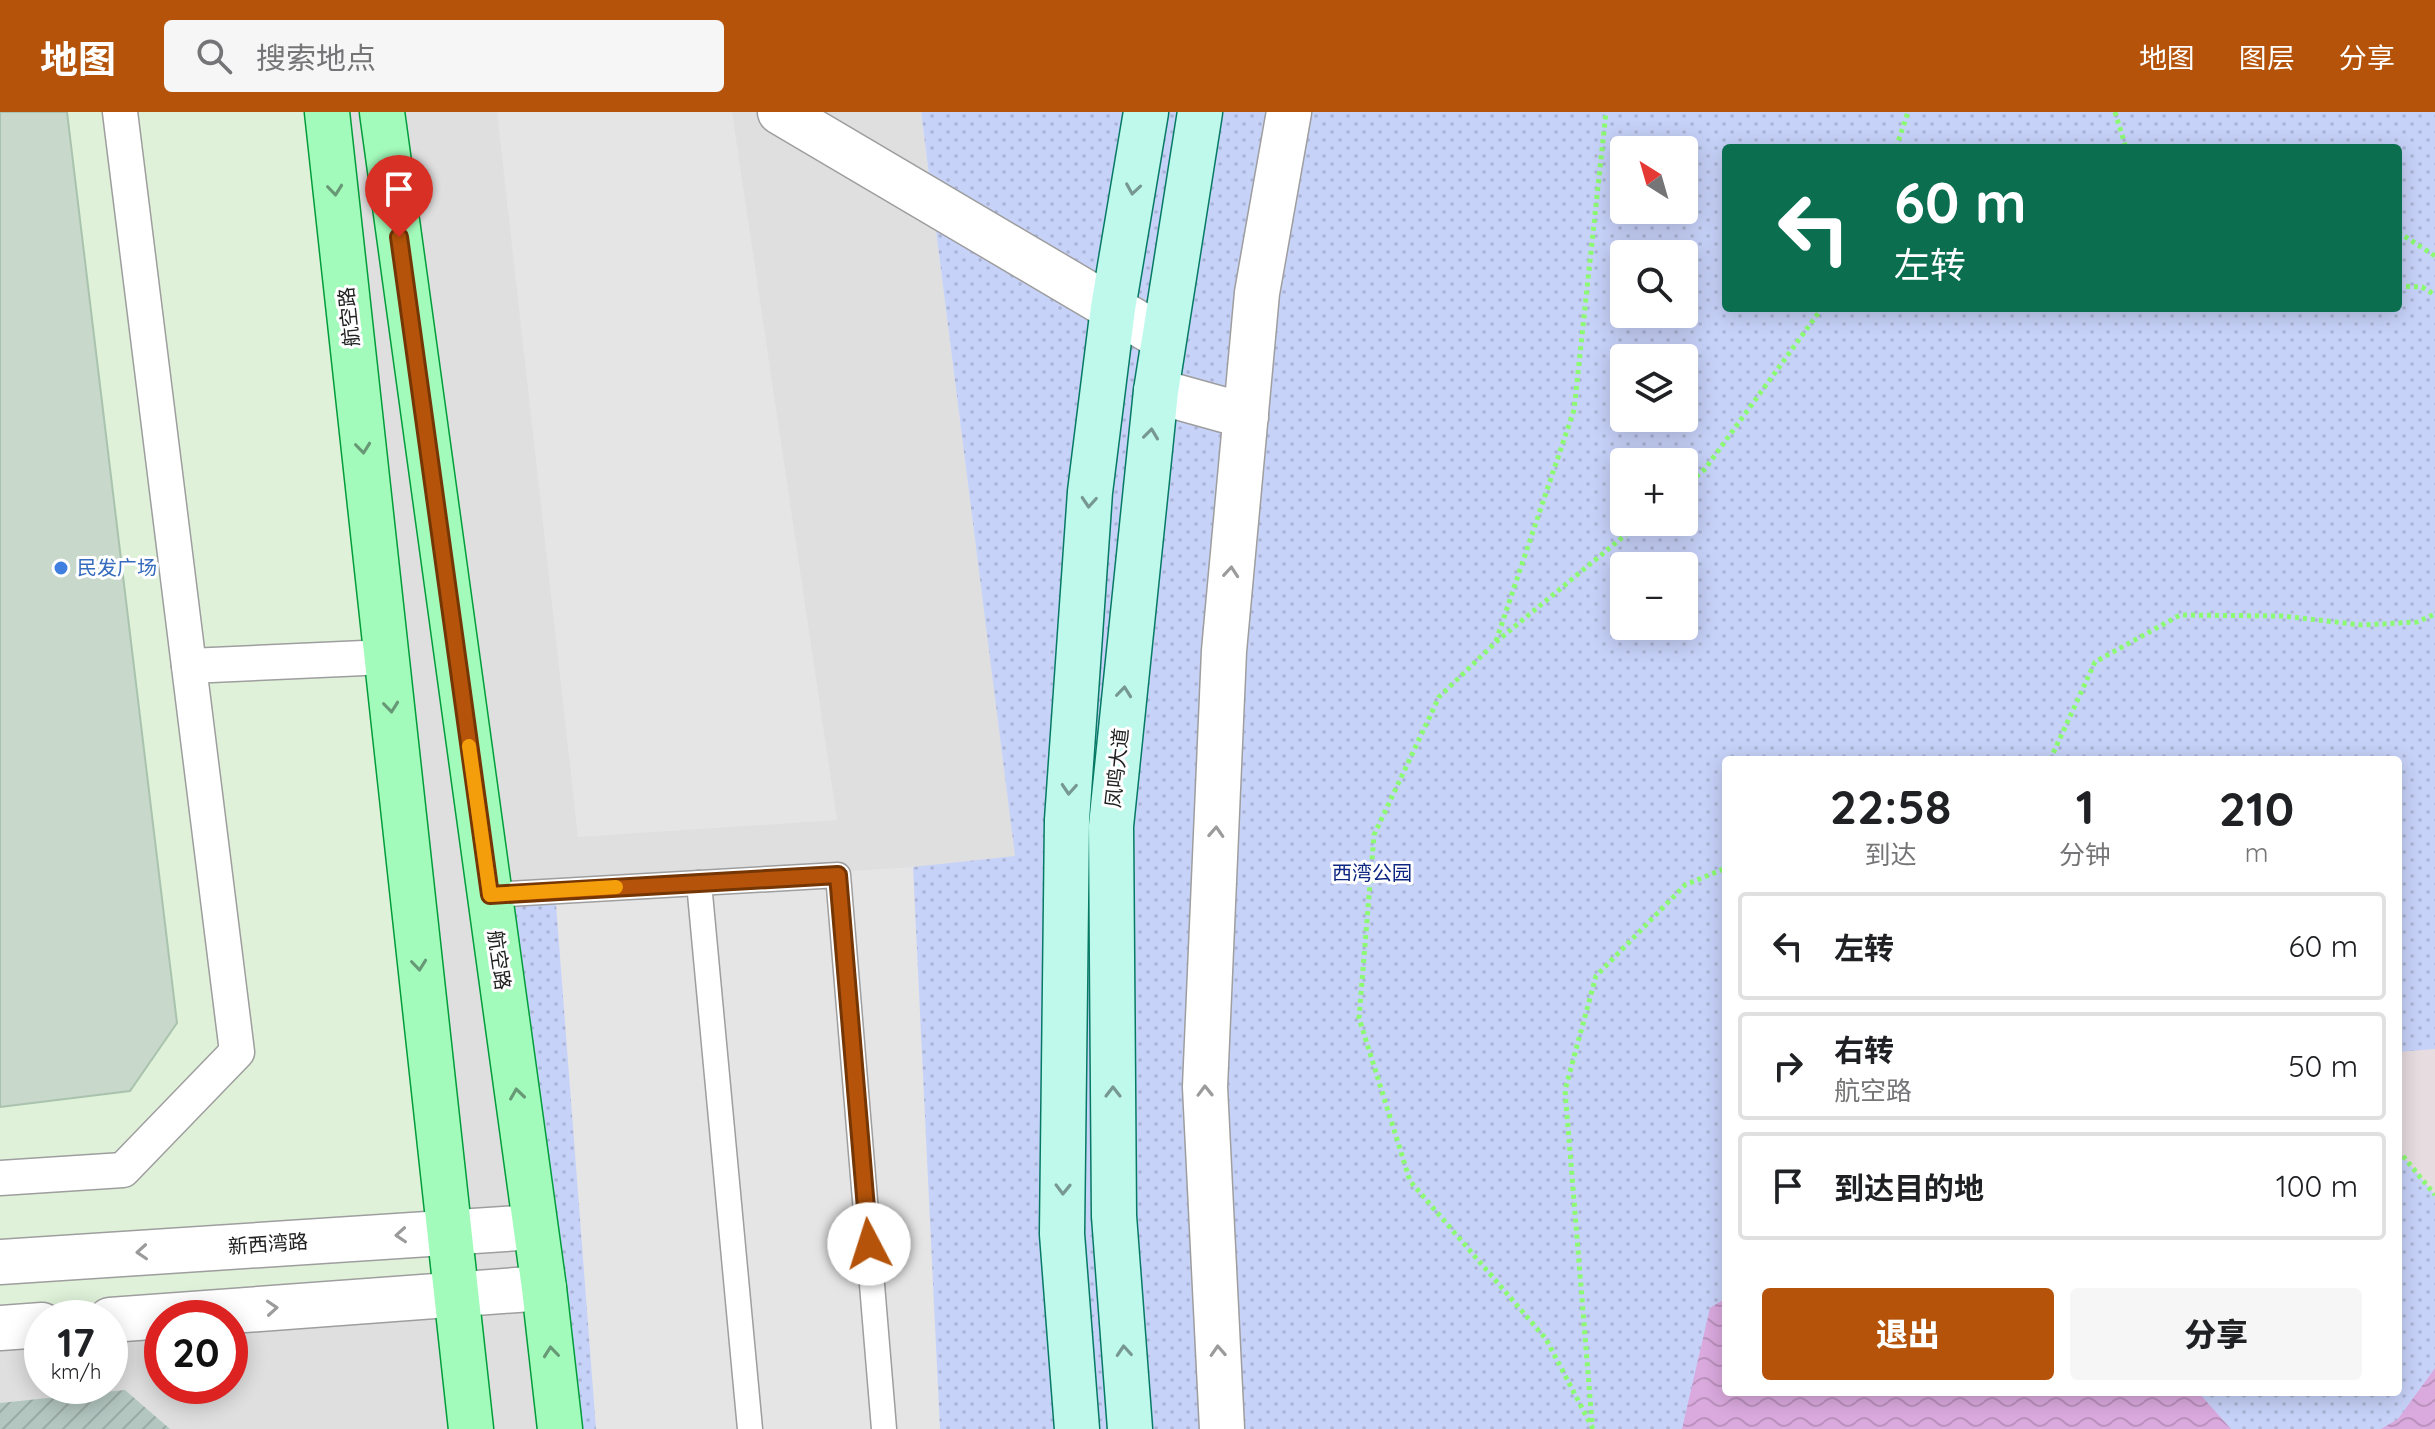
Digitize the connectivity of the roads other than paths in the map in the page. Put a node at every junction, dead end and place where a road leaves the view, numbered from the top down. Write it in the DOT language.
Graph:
graph roads {
  1 [pos="120,112"];
  2 [pos="327,112"];
  3 [pos="382,112"];
  4 [pos="780,112"];
  5 [pos="1146,112"];
  6 [pos="1200,112"];
  7 [pos="1289,112"];
  8 [pos="1113,308"];
  9 [pos="1163,338"];
  10 [pos="1156,391"];
  11 [pos="1246,416"];
  12 [pos="386,657"];
  13 [pos="189,666"];
  14 [pos="699,883"];
  15 [pos="490,895"];
  16 [pos="0,1178"];
  17 [pos="535,1227"];
  18 [pos="448,1232"];
  19 [pos="0,1262"];
  20 [pos="544,1288"];
  21 [pos="455,1295"];
  22 [pos="128,1319"];
  23 [pos="24,1326"];
  24 [pos="0,1328"];
  25 [pos="471,1429"];
  26 [pos="560,1429"];
  27 [pos="750,1429"];
  28 [pos="884,1429"];
  29 [pos="1077,1429"];
  30 [pos="1130,1429"];
  31 [pos="1222,1429"];
  1 -- 13 [label="street"];
  2 -- 12 [label="main road, 航空路, one-way"];
  3 -- 15 [label="main road, 航空路"];
  4 -- 8 [label="street"];
  5 -- 8 [label="main road, one-way"];
  6 -- 9 [label="main road, 凤鸣大道"];
  7 -- 11 [label="street"];
  8 -- 9 [label="street"];
  8 -- 29 [label="main road, one-way"];
  9 -- 10 [label="main road, 凤鸣大道"];
  10 -- 11 [label="street"];
  30 -- 10 [label="main road, 凤鸣大道, one-way"];
  31 -- 11 [label="street, one-way"];
  12 -- 13 [label="street"];
  12 -- 18 [label="main road, 航空路, one-way"];
  13 -- 16 [label="street"];
  14 -- 15 [label="lane"];
  14 -- 27 [label="lane"];
  14 -- 28 [label="lane"];
  17 -- 15 [label="main road, 航空路, one-way"];
  17 -- 18 [label="street, 新西湾路"];
  17 -- 20 [label="main road, 航空路"];
  18 -- 19 [label="street, 新西湾路, one-way"];
  18 -- 21 [label="main road, 航空路"];
  20 -- 21 [label="street"];
  26 -- 20 [label="main road, 航空路, one-way"];
  22 -- 21 [label="street, one-way"];
  21 -- 25 [label="main road, 航空路"];
  23 -- 24 [label="street"];
}
